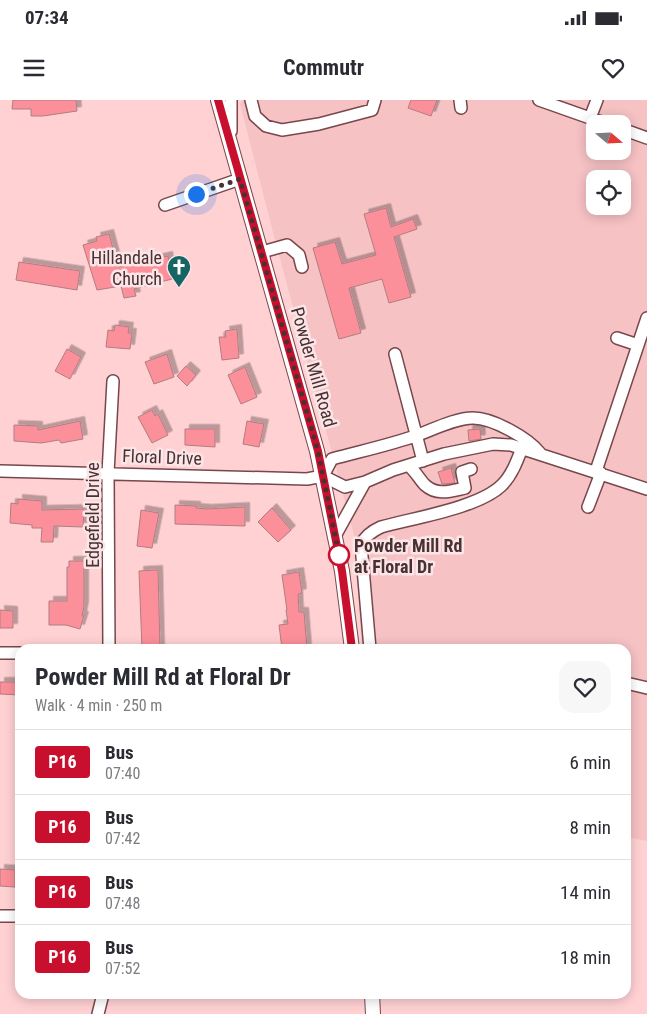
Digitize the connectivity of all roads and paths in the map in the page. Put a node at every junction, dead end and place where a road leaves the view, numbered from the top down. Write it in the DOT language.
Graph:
graph roads {
  1 [pos="218,100"];
  2 [pos="231,100"];
  3 [pos="251,100"];
  4 [pos="375,100"];
  5 [pos="539,100"];
  6 [pos="597,100"];
  7 [pos="591,115"];
  8 [pos="586,117"];
  9 [pos="631,132"];
  10 [pos="647,138"];
  11 [pos="231,148"];
  12 [pos="240,179"];
  13 [pos="165,205"];
  14 [pos="262,252"];
  15 [pos="302,266"];
  16 [pos="647,318"];
  17 [pos="617,338"];
  18 [pos="638,346"];
  19 [pos="395,354"];
  20 [pos="112,381"];
  21 [pos="417,435"];
  22 [pos="522,448"];
  23 [pos="540,453"];
  24 [pos="423,461"];
  25 [pos="409,466"];
  26 [pos="471,469"];
  27 [pos="0,471"];
  28 [pos="598,472"];
  29 [pos="108,473"];
  30 [pos="323,476"];
  31 [pos="366,482"];
  32 [pos="647,488"];
  33 [pos="588,507"];
  34 [pos="335,536"];
  35 [pos="109,644"];
  36 [pos="351,644"];
  37 [pos="370,644"];
  38 [pos="0,653"];
  39 [pos="15,653"];
  40 [pos="631,684"];
  41 [pos="647,688"];
  42 [pos="0,916"];
  43 [pos="15,916"];
  44 [pos="102,999"];
  45 [pos="372,999"];
  46 [pos="98,1014"];
  47 [pos="373,1014"];
  1 -- 11 [label="main road, Powder Mill Road"];
  2 -- 11 [label="street"];
  3 -- 4 [label="street"];
  5 -- 8 [label="street"];
  6 -- 7 [label="street"];
  9 -- 10 [label="street"];
  11 -- 12 [label="main road, Powder Mill Road"];
  12 -- 13 [label="street"];
  12 -- 14 [label="main road, Powder Mill Road"];
  14 -- 15 [label="street"];
  14 -- 30 [label="main road, Powder Mill Road"];
  16 -- 18 [label="street"];
  17 -- 18 [label="street"];
  18 -- 28 [label="street"];
  19 -- 21 [label="street"];
  20 -- 29 [label="street, Edgefield Drive"];
  21 -- 23 [label="street"];
  21 -- 24 [label="street"];
  21 -- 30 [label="street"];
  22 -- 23 [label="street"];
  22 -- 24 [label="street"];
  22 -- 37 [label="street"];
  23 -- 28 [label="street"];
  24 -- 25 [label="street"];
  25 -- 26 [label="street"];
  25 -- 31 [label="street"];
  27 -- 29 [label="street, Floral Drive"];
  28 -- 32 [label="street"];
  28 -- 33 [label="street"];
  29 -- 30 [label="street, Floral Drive"];
  29 -- 35 [label="street, Edgefield Drive"];
  30 -- 31 [label="street"];
  30 -- 34 [label="main road, Powder Mill Road"];
  31 -- 34 [label="street"];
  34 -- 36 [label="main road, Powder Mill Road"];
  38 -- 39 [label="street"];
  40 -- 41 [label="street"];
  42 -- 43 [label="street"];
  44 -- 46 [label="street"];
  45 -- 47 [label="main road"];
}
